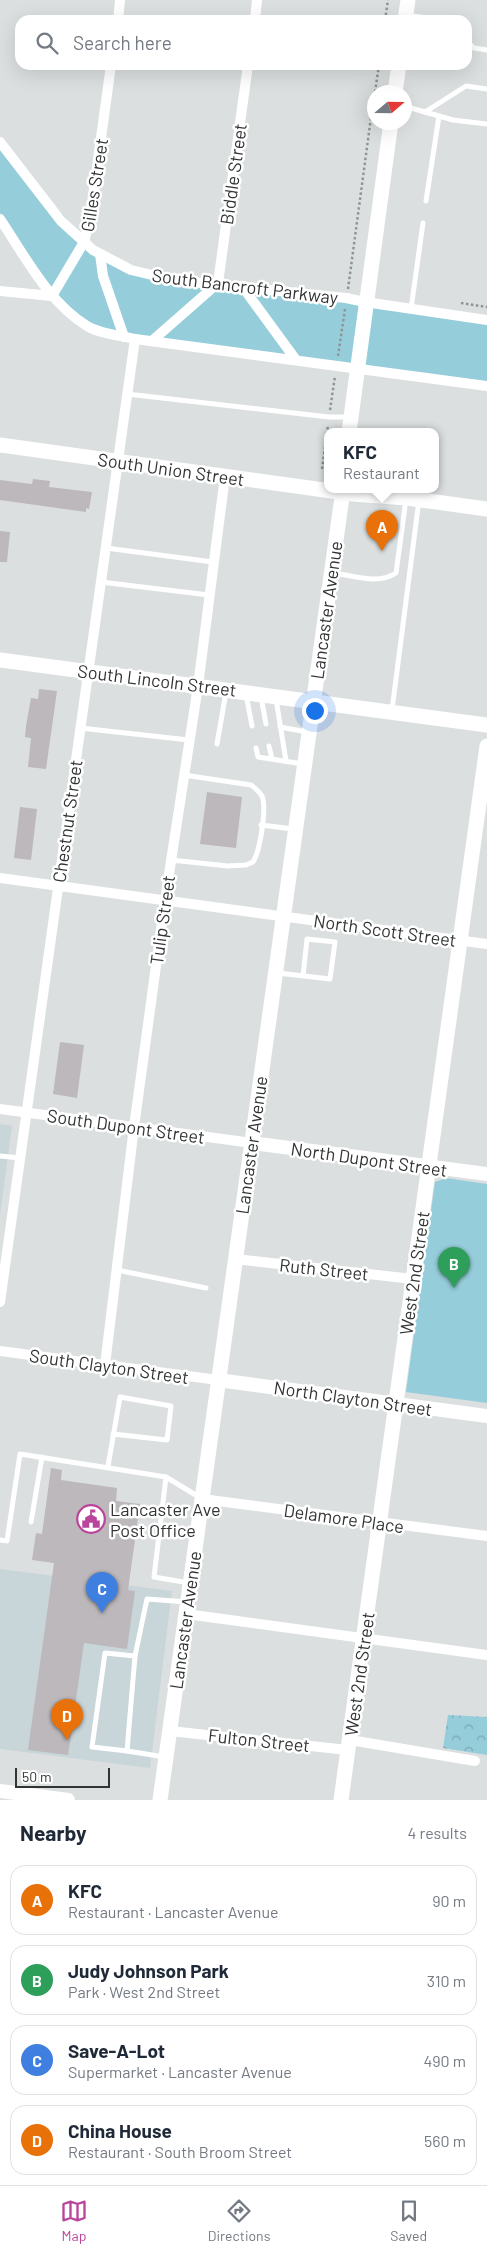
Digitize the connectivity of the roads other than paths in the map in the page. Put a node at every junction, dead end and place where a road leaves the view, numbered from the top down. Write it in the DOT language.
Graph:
graph roads {
  1 [pos="120,0"];
  2 [pos="258,0"];
  3 [pos="408,0"];
  4 [pos="118,15"];
  5 [pos="256,15"];
  6 [pos="406,15"];
  7 [pos="472,46"];
  8 [pos="487,50"];
  9 [pos="110,70"];
  10 [pos="247,70"];
  11 [pos="398,70"];
  12 [pos="396,85"];
  13 [pos="487,89"];
  14 [pos="412,108"];
  15 [pos="426,112"];
  16 [pos="439,116"];
  17 [pos="487,124"];
  18 [pos="390,130"];
  19 [pos="0,142"];
  20 [pos="426,201"];
  21 [pos="0,219"];
  22 [pos="423,223"];
  23 [pos="84,242"];
  24 [pos="100,254"];
  25 [pos="218,283"];
  26 [pos="242,286"];
  27 [pos="0,291"];
  28 [pos="52,296"];
  29 [pos="365,302"];
  30 [pos="412,309"];
  31 [pos="487,320"];
  32 [pos="130,338"];
  33 [pos="153,340"];
  34 [pos="296,360"];
  35 [pos="357,368"];
  36 [pos="487,386"];
  37 [pos="127,394"];
  38 [pos="349,425"];
  39 [pos="0,445"];
  40 [pos="118,461"];
  41 [pos="224,476"];
  42 [pos="324,489"];
  43 [pos="342,493"];
  44 [pos="360,493"];
  45 [pos="413,499"];
  46 [pos="487,509"];
  47 [pos="106,548"];
  48 [pos="213,562"];
  49 [pos="331,572"];
  50 [pos="101,582"];
  51 [pos="209,595"];
  52 [pos="0,660"];
  53 [pos="88,672"];
  54 [pos="198,686"];
  55 [pos="226,689"];
  56 [pos="245,691"];
  57 [pos="268,695"];
  58 [pos="313,701"];
  59 [pos="392,712"];
  60 [pos="266,724"];
  61 [pos="487,725"];
  62 [pos="252,726"];
  63 [pos="280,727"];
  64 [pos="80,728"];
  65 [pos="309,732"];
  66 [pos="189,740"];
  67 [pos="217,744"];
  68 [pos="269,746"];
  69 [pos="487,746"];
  70 [pos="256,748"];
  71 [pos="272,759"];
  72 [pos="286,761"];
  73 [pos="304,764"];
  74 [pos="184,775"];
  75 [pos="483,802"];
  76 [pos="261,825"];
  77 [pos="295,830"];
  78 [pos="171,860"];
  79 [pos="0,878"];
  80 [pos="58,886"];
  81 [pos="165,900"];
  82 [pos="283,916"];
  83 [pos="460,940"];
  84 [pos="487,944"];
  85 [pos="275,972"];
  86 [pos="303,976"];
  87 [pos="0,1109"];
  88 [pos="26,1112"];
  89 [pos="134,1127"];
  90 [pos="252,1143"];
  91 [pos="0,1156"];
  92 [pos="20,1158"];
  93 [pos="429,1167"];
  94 [pos="487,1174"];
  95 [pos="235,1259"];
  96 [pos="117,1270"];
  97 [pos="413,1280"];
  98 [pos="206,1288"];
  99 [pos="0,1298"];
  100 [pos="0,1351"];
  101 [pos="105,1365"];
  102 [pos="218,1380"];
  103 [pos="396,1404"];
  104 [pos="487,1416"];
  105 [pos="113,1434"];
  106 [pos="42,1457"];
  107 [pos="108,1466"];
  108 [pos="166,1477"];
  109 [pos="202,1499"];
  110 [pos="31,1522"];
  111 [pos="380,1522"];
  112 [pos="487,1536"];
  113 [pos="0,1540"];
  114 [pos="190,1583"];
  115 [pos="187,1608"];
  116 [pos="364,1638"];
  117 [pos="487,1655"];
  118 [pos="135,1656"];
  119 [pos="170,1731"];
  120 [pos="349,1745"];
  121 [pos="127,1751"];
  122 [pos="166,1758"];
  123 [pos="475,1761"];
  124 [pos="0,1791"];
  125 [pos="64,1800"];
  126 [pos="160,1800"];
  127 [pos="341,1800"];
  1 -- 4 [label="street"];
  2 -- 5 [label="street"];
  3 -- 6 [label="main road"];
  7 -- 8 [label="lane"];
  9 -- 23 [label="street, Gilles Street"];
  10 -- 25 [label="street, Biddle Street"];
  11 -- 12 [label="main road"];
  13 -- 15 [label="lane"];
  14 -- 15 [label="lane"];
  15 -- 16 [label="lane"];
  16 -- 17 [label="lane"];
  16 -- 20 [label="lane"];
  18 -- 29 [label="main road"];
  19 -- 23 [label="street, South Bancroft Parkway"];
  21 -- 28 [label="street"];
  22 -- 30 [label="lane"];
  23 -- 24 [label="street, South Bancroft Parkway"];
  23 -- 28 [label="street, Gilles Street"];
  24 -- 25 [label="street, South Bancroft Parkway"];
  24 -- 32 [label="street"];
  25 -- 26 [label="street, South Bancroft Parkway"];
  25 -- 33 [label="street"];
  26 -- 29 [label="street, South Bancroft Parkway"];
  26 -- 34 [label="street"];
  27 -- 28 [label="street"];
  28 -- 32 [label="street"];
  29 -- 30 [label="street, South Bancroft Parkway"];
  29 -- 35 [label="main road"];
  30 -- 31 [label="street, South Bancroft Parkway"];
  32 -- 33 [label="street"];
  32 -- 37 [label="street, Chestnut Street"];
  33 -- 34 [label="street"];
  34 -- 35 [label="street"];
  35 -- 36 [label="street"];
  35 -- 38 [label="main road"];
  37 -- 38 [label="lane"];
  37 -- 40 [label="street, Chestnut Street"];
  39 -- 40 [label="main road, South Union Street"];
  40 -- 41 [label="main road, South Union Street"];
  40 -- 47 [label="street, Chestnut Street"];
  41 -- 42 [label="main road, South Union Street"];
  41 -- 48 [label="street, Tulip Street"];
  43 -- 49 [label="main road, Lancaster Avenue"];
  44 -- 45 [label="main road, South Union Street"];
  45 -- 46 [label="main road, South Union Street"];
  45 -- 49 [label="lane"];
  45 -- 59 [label="lane"];
  47 -- 48 [label="lane"];
  47 -- 50 [label="street, Chestnut Street"];
  48 -- 51 [label="street, Tulip Street"];
  49 -- 58 [label="main road, Lancaster Avenue"];
  50 -- 51 [label="lane"];
  50 -- 53 [label="street, Chestnut Street"];
  51 -- 54 [label="street, Tulip Street"];
  52 -- 53 [label="main road, South Lincoln Street"];
  53 -- 54 [label="main road, South Lincoln Street"];
  53 -- 64 [label="street, Chestnut Street"];
  54 -- 55 [label="main road, South Lincoln Street"];
  54 -- 66 [label="street, Tulip Street"];
  55 -- 56 [label="main road, South Lincoln Street"];
  55 -- 67 [label="lane"];
  56 -- 57 [label="main road, South Lincoln Street"];
  56 -- 62 [label="lane"];
  57 -- 58 [label="main road, South Lincoln Street"];
  57 -- 60 [label="lane"];
  57 -- 63 [label="lane"];
  58 -- 59 [label="main road, South Lincoln Street"];
  58 -- 65 [label="main road, Lancaster Avenue"];
  59 -- 61 [label="main road, South Lincoln Street"];
  63 -- 65 [label="lane"];
  63 -- 72 [label="lane"];
  64 -- 66 [label="lane"];
  64 -- 80 [label="street, Chestnut Street"];
  65 -- 73 [label="main road, Lancaster Avenue"];
  66 -- 74 [label="street, Tulip Street"];
  68 -- 71 [label="lane"];
  69 -- 75 [label="main road, West 2nd Street"];
  70 -- 71 [label="lane"];
  71 -- 72 [label="lane"];
  72 -- 73 [label="lane"];
  73 -- 77 [label="main road, Lancaster Avenue"];
  74 -- 76 [label="lane"];
  74 -- 78 [label="street, Tulip Street"];
  75 -- 83 [label="main road, West 2nd Street"];
  76 -- 77 [label="lane"];
  76 -- 78 [label="lane"];
  77 -- 82 [label="main road, Lancaster Avenue"];
  78 -- 81 [label="street, Tulip Street"];
  79 -- 80 [label="street, North Scott Street"];
  80 -- 81 [label="street, North Scott Street"];
  80 -- 88 [label="street, Chestnut Street"];
  81 -- 82 [label="street, North Scott Street"];
  81 -- 89 [label="street, Tulip Street"];
  82 -- 83 [label="street, North Scott Street"];
  82 -- 85 [label="main road, Lancaster Avenue"];
  83 -- 84 [label="street, North Scott Street"];
  83 -- 93 [label="main road, West 2nd Street"];
  85 -- 86 [label="lane"];
  85 -- 90 [label="main road, Lancaster Avenue"];
  86 -- 86 [label="lane"];
  87 -- 88 [label="street, South Dupont Street"];
  88 -- 89 [label="street, South Dupont Street"];
  88 -- 92 [label="street, Chestnut Street"];
  89 -- 90 [label="street, South Dupont Street"];
  89 -- 96 [label="street, Tulip Street"];
  90 -- 93 [label="street, North Dupont Street"];
  90 -- 95 [label="main road, Lancaster Avenue"];
  91 -- 92 [label="lane"];
  92 -- 99 [label="street, Chestnut Street"];
  93 -- 94 [label="street, North Dupont Street"];
  93 -- 97 [label="main road, West 2nd Street"];
  95 -- 97 [label="street, Ruth Street"];
  95 -- 102 [label="main road, Lancaster Avenue"];
  96 -- 98 [label="lane"];
  96 -- 101 [label="street, Tulip Street"];
  97 -- 103 [label="main road, West 2nd Street"];
  100 -- 101 [label="street, South Clayton Street"];
  101 -- 102 [label="street, South Clayton Street"];
  102 -- 103 [label="street, North Clayton Street"];
  102 -- 109 [label="main road, Lancaster Avenue"];
  103 -- 104 [label="street, North Clayton Street"];
  103 -- 111 [label="main road, West 2nd Street"];
  105 -- 105 [label="lane"];
  105 -- 107 [label="lane"];
  106 -- 107 [label="lane"];
  106 -- 110 [label="lane"];
  106 -- 113 [label="lane"];
  107 -- 108 [label="lane"];
  108 -- 109 [label="lane"];
  108 -- 114 [label="lane"];
  109 -- 111 [label="street, Delamore Place"];
  109 -- 114 [label="main road, Lancaster Avenue"];
  111 -- 112 [label="street, Delamore Place"];
  111 -- 116 [label="main road, West 2nd Street"];
  114 -- 115 [label="main road, Lancaster Avenue"];
  115 -- 116 [label="street"];
  115 -- 118 [label="lane"];
  115 -- 119 [label="main road, Lancaster Avenue"];
  116 -- 117 [label="street"];
  116 -- 120 [label="main road, West 2nd Street"];
  118 -- 121 [label="lane"];
  118 -- 121 [label="lane"];
  119 -- 120 [label="street, Fulton Street"];
  119 -- 122 [label="main road, Lancaster Avenue"];
  120 -- 123 [label="street, Fulton Street"];
  120 -- 127 [label="main road, West 2nd Street"];
  121 -- 122 [label="lane"];
  122 -- 126 [label="main road, Lancaster Avenue"];
  124 -- 125 [label="street"];
}
